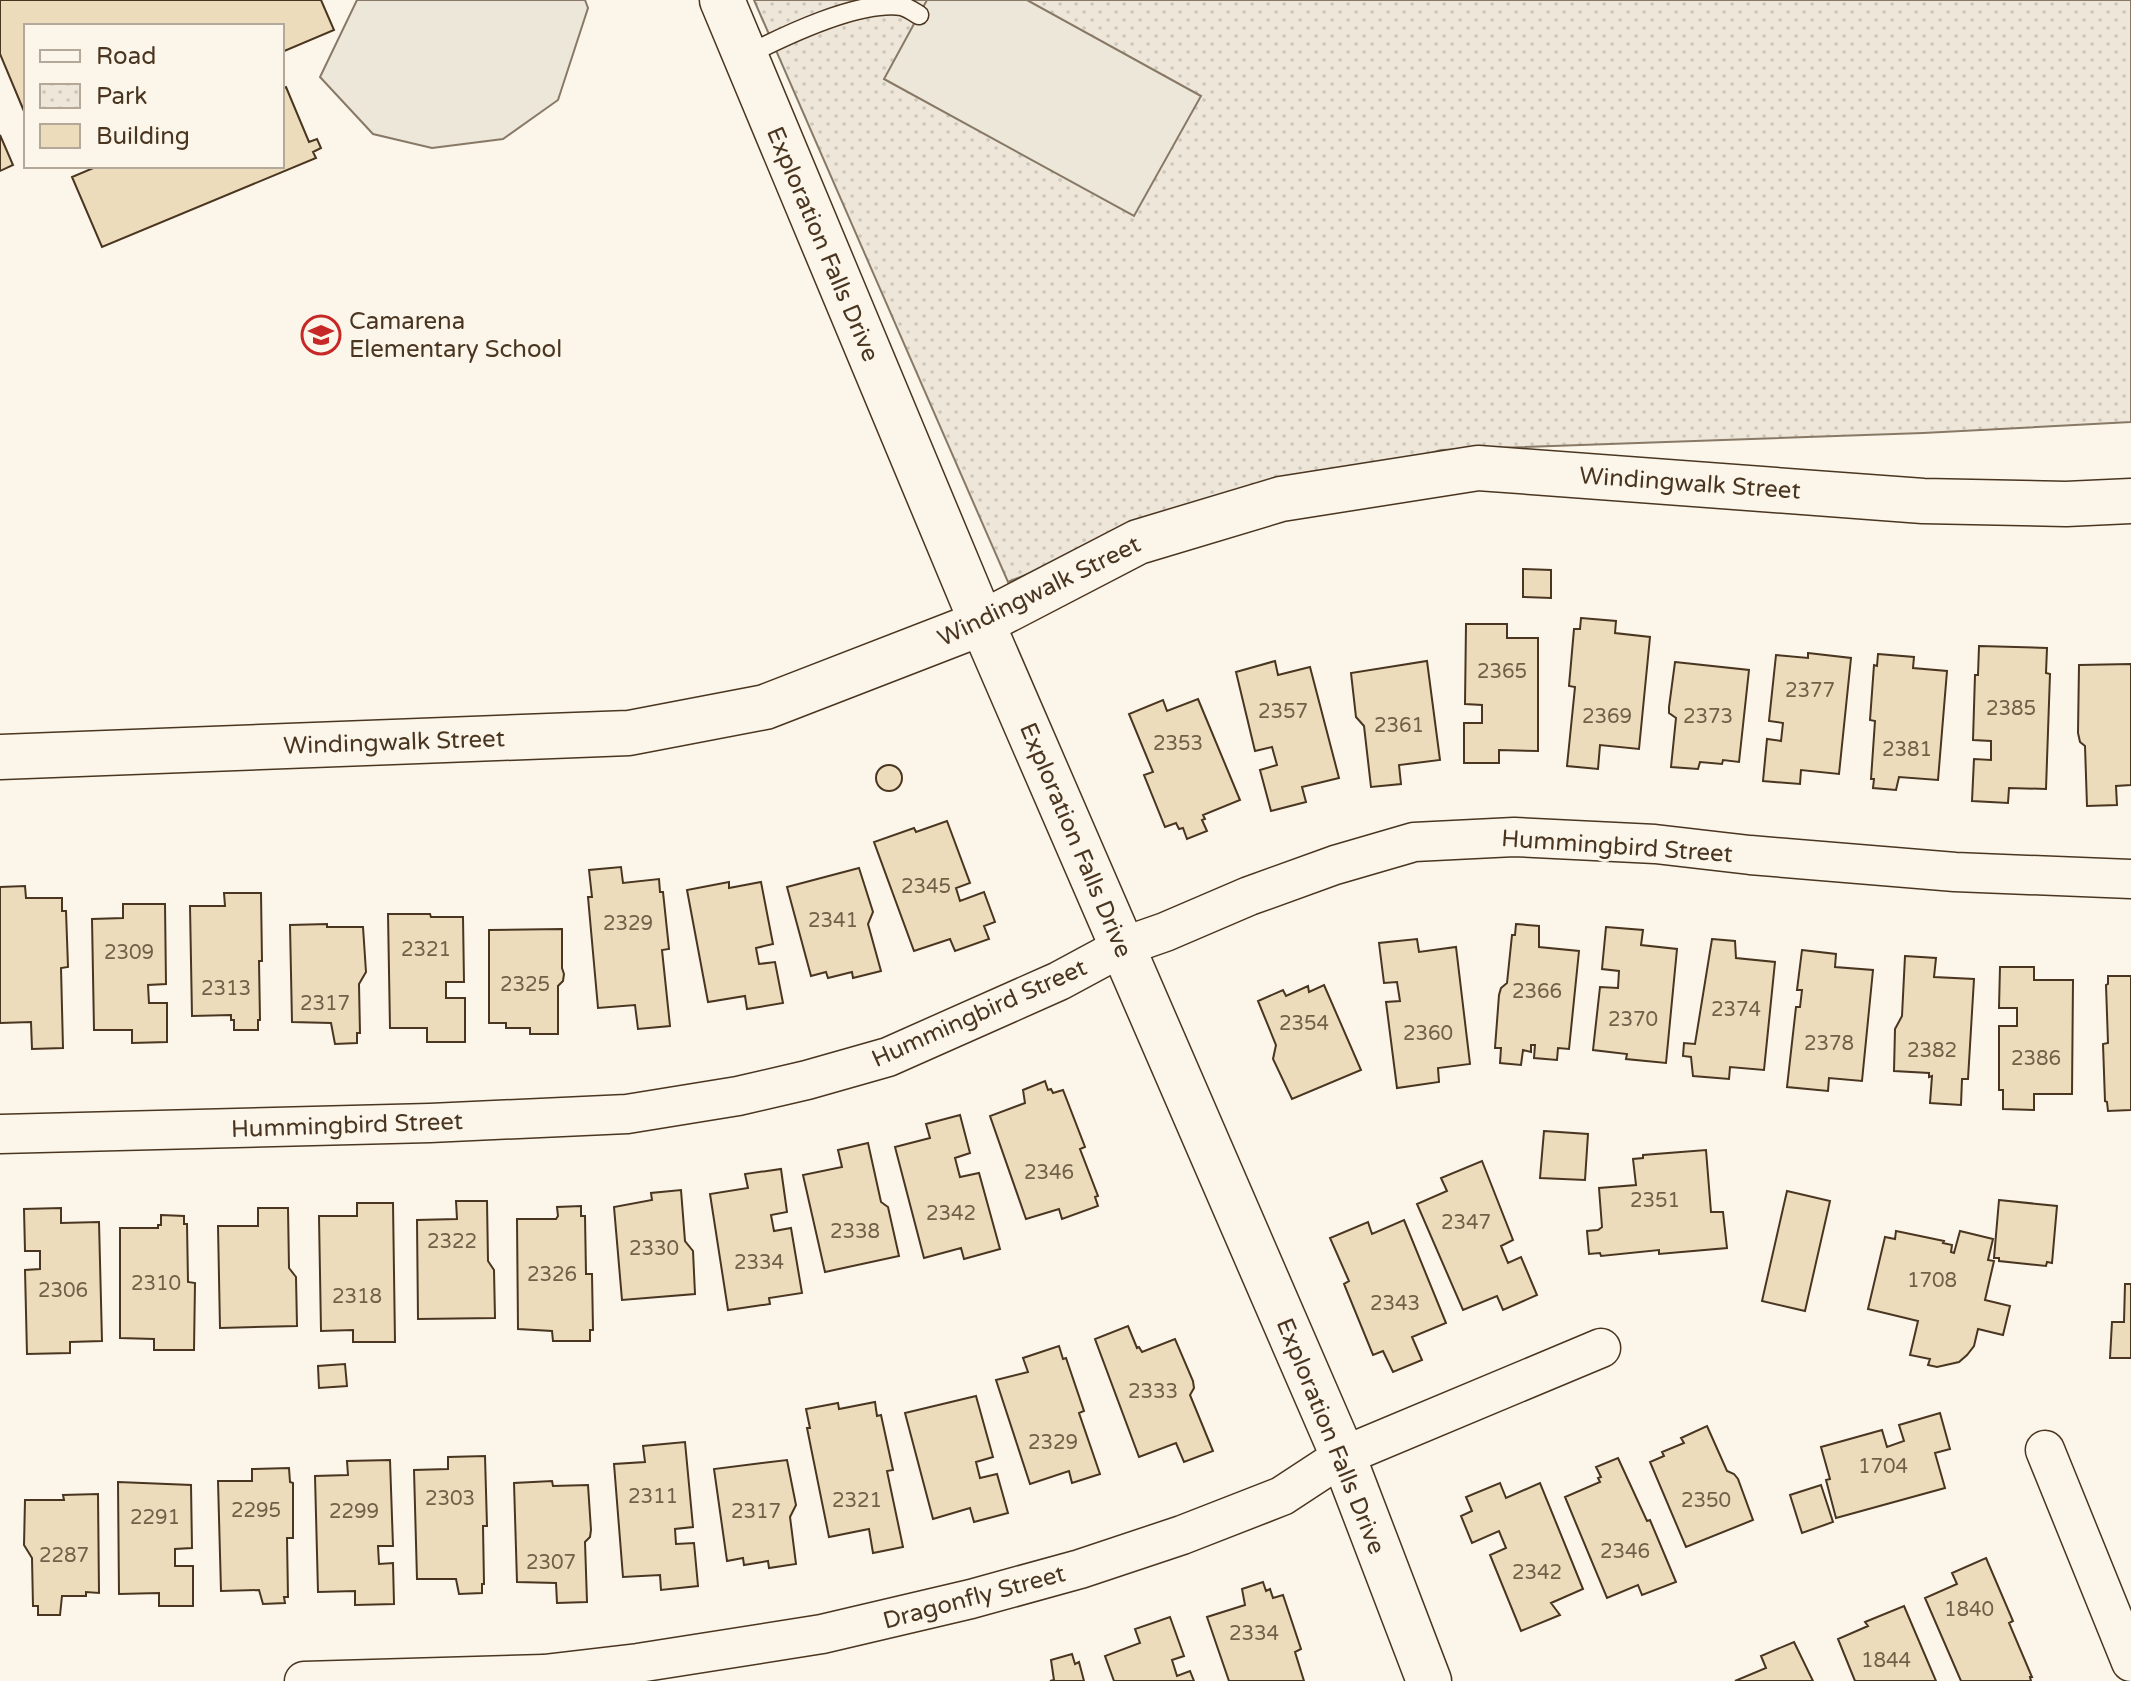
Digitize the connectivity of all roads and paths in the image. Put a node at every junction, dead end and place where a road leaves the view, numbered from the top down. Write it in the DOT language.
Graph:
graph roads {
  1 [pos="722,0"];
  2 [pos="919,15"];
  3 [pos="745,56"];
  4 [pos="2131,501"];
  5 [pos="982,623"];
  6 [pos="0,757"];
  7 [pos="2131,879"];
  8 [pos="1122,947"];
  9 [pos="0,1134"];
  10 [pos="1601,1348"];
  11 [pos="2045,1450"];
  12 [pos="1343,1456"];
  13 [pos="2131,1662"];
  14 [pos="304,1681"];
  15 [pos="1429,1681"];
  1 -- 3 [label="street, Exploration Falls Drive"];
  2 -- 3 [label="lane"];
  3 -- 5 [label="street, Exploration Falls Drive"];
  4 -- 5 [label="street, Windingwalk Street"];
  5 -- 6 [label="street, Windingwalk Street"];
  5 -- 8 [label="street, Exploration Falls Drive"];
  7 -- 8 [label="street, Hummingbird Street"];
  8 -- 9 [label="street, Hummingbird Street"];
  8 -- 12 [label="street, Exploration Falls Drive"];
  10 -- 12 [label="street, Dragonfly Street"];
  11 -- 13 [label="street"];
  12 -- 14 [label="street, Dragonfly Street"];
  12 -- 15 [label="street, Exploration Falls Drive"];
}
